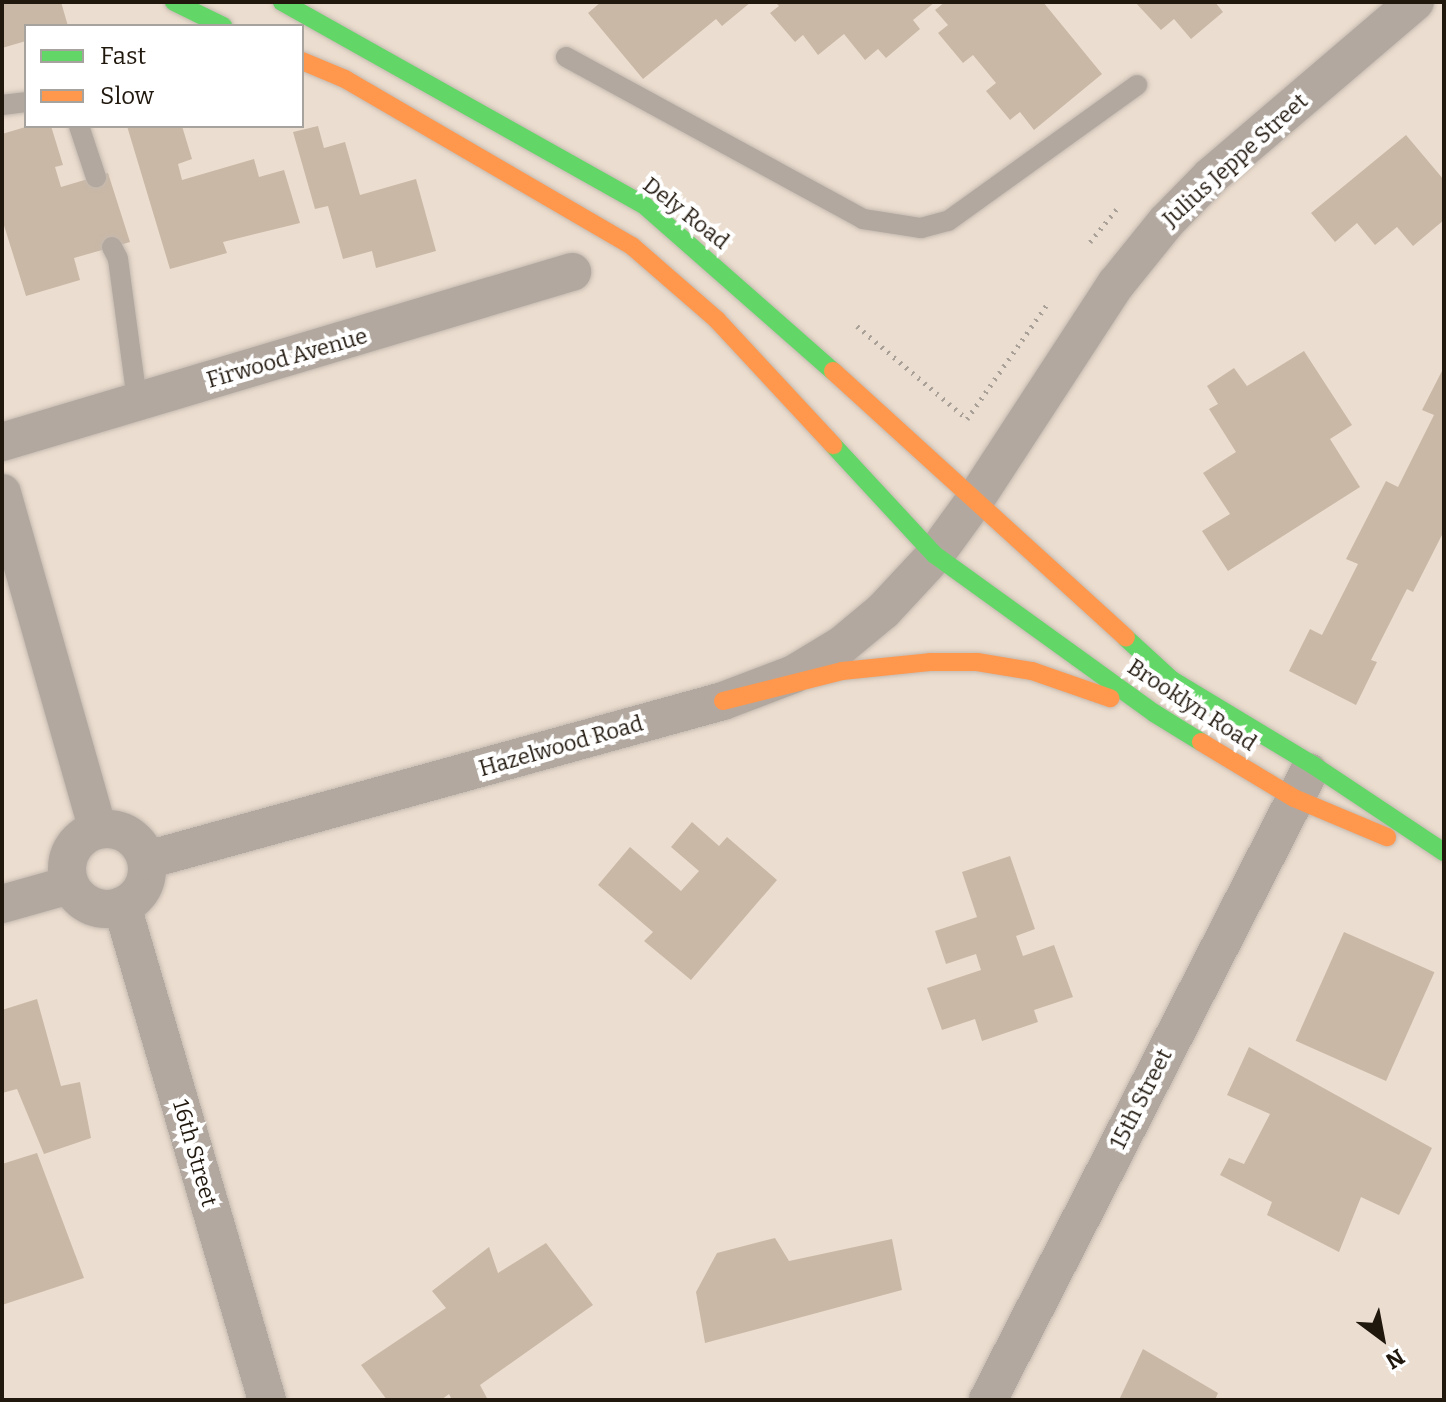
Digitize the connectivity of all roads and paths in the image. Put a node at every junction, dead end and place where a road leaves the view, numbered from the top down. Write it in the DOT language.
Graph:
graph roads {
  1 [pos="174,2"];
  2 [pos="282,2"];
  3 [pos="1415,2"];
  4 [pos="219,24"];
  5 [pos="566,57"];
  6 [pos="304,62"];
  7 [pos="1137,85"];
  8 [pos="24,102"];
  9 [pos="2,105"];
  10 [pos="80,128"];
  11 [pos="96,177"];
  12 [pos="1127,198"];
  13 [pos="1088,245"];
  14 [pos="112,247"];
  15 [pos="572,272"];
  16 [pos="1053,295"];
  17 [pos="845,316"];
  18 [pos="137,400"];
  19 [pos="2,442"];
  20 [pos="2,493"];
  21 [pos="975,500"];
  22 [pos="935,555"];
  23 [pos="723,701"];
  24 [pos="1154,713"];
  25 [pos="1313,765"];
  26 [pos="1294,798"];
  27 [pos="98,829"];
  28 [pos="1444,852"];
  29 [pos="147,860"];
  30 [pos="1444,861"];
  31 [pos="69,885"];
  32 [pos="2,904"];
  33 [pos="122,906"];
  34 [pos="267,1400"];
  35 [pos="988,1400"];
  1 -- 4 [label="main road"];
  2 -- 21 [label="main road, Dely Road"];
  3 -- 21 [label="street, Julius Jeppe Street"];
  5 -- 7 [label="lane"];
  6 -- 22 [label="main road"];
  8 -- 9 [label="lane"];
  10 -- 11 [label="lane"];
  12 -- 13 [label="path"];
  14 -- 18 [label="lane"];
  15 -- 18 [label="street, Firwood Avenue"];
  16 -- 17 [label="path"];
  18 -- 19 [label="street, Firwood Avenue"];
  20 -- 27 [label="street"];
  21 -- 22 [label="street, Julius Jeppe Street"];
  21 -- 25 [label="main road, Brooklyn Road"];
  22 -- 23 [label="street, Hazelwood Road"];
  22 -- 24 [label="main road, Brooklyn Road"];
  23 -- 24 [label="main road"];
  23 -- 29 [label="street, Hazelwood Road"];
  24 -- 26 [label="main road, Brooklyn Road"];
  25 -- 26 [label="street, 15th Street"];
  25 -- 28 [label="main road, Brooklyn Road"];
  26 -- 30 [label="main road, Brooklyn Road"];
  26 -- 35 [label="street, 15th Street"];
  27 -- 29 [label="street"];
  27 -- 31 [label="street"];
  29 -- 33 [label="street"];
  31 -- 32 [label="street"];
  31 -- 33 [label="street"];
  33 -- 34 [label="street, 16th Street"];
}
